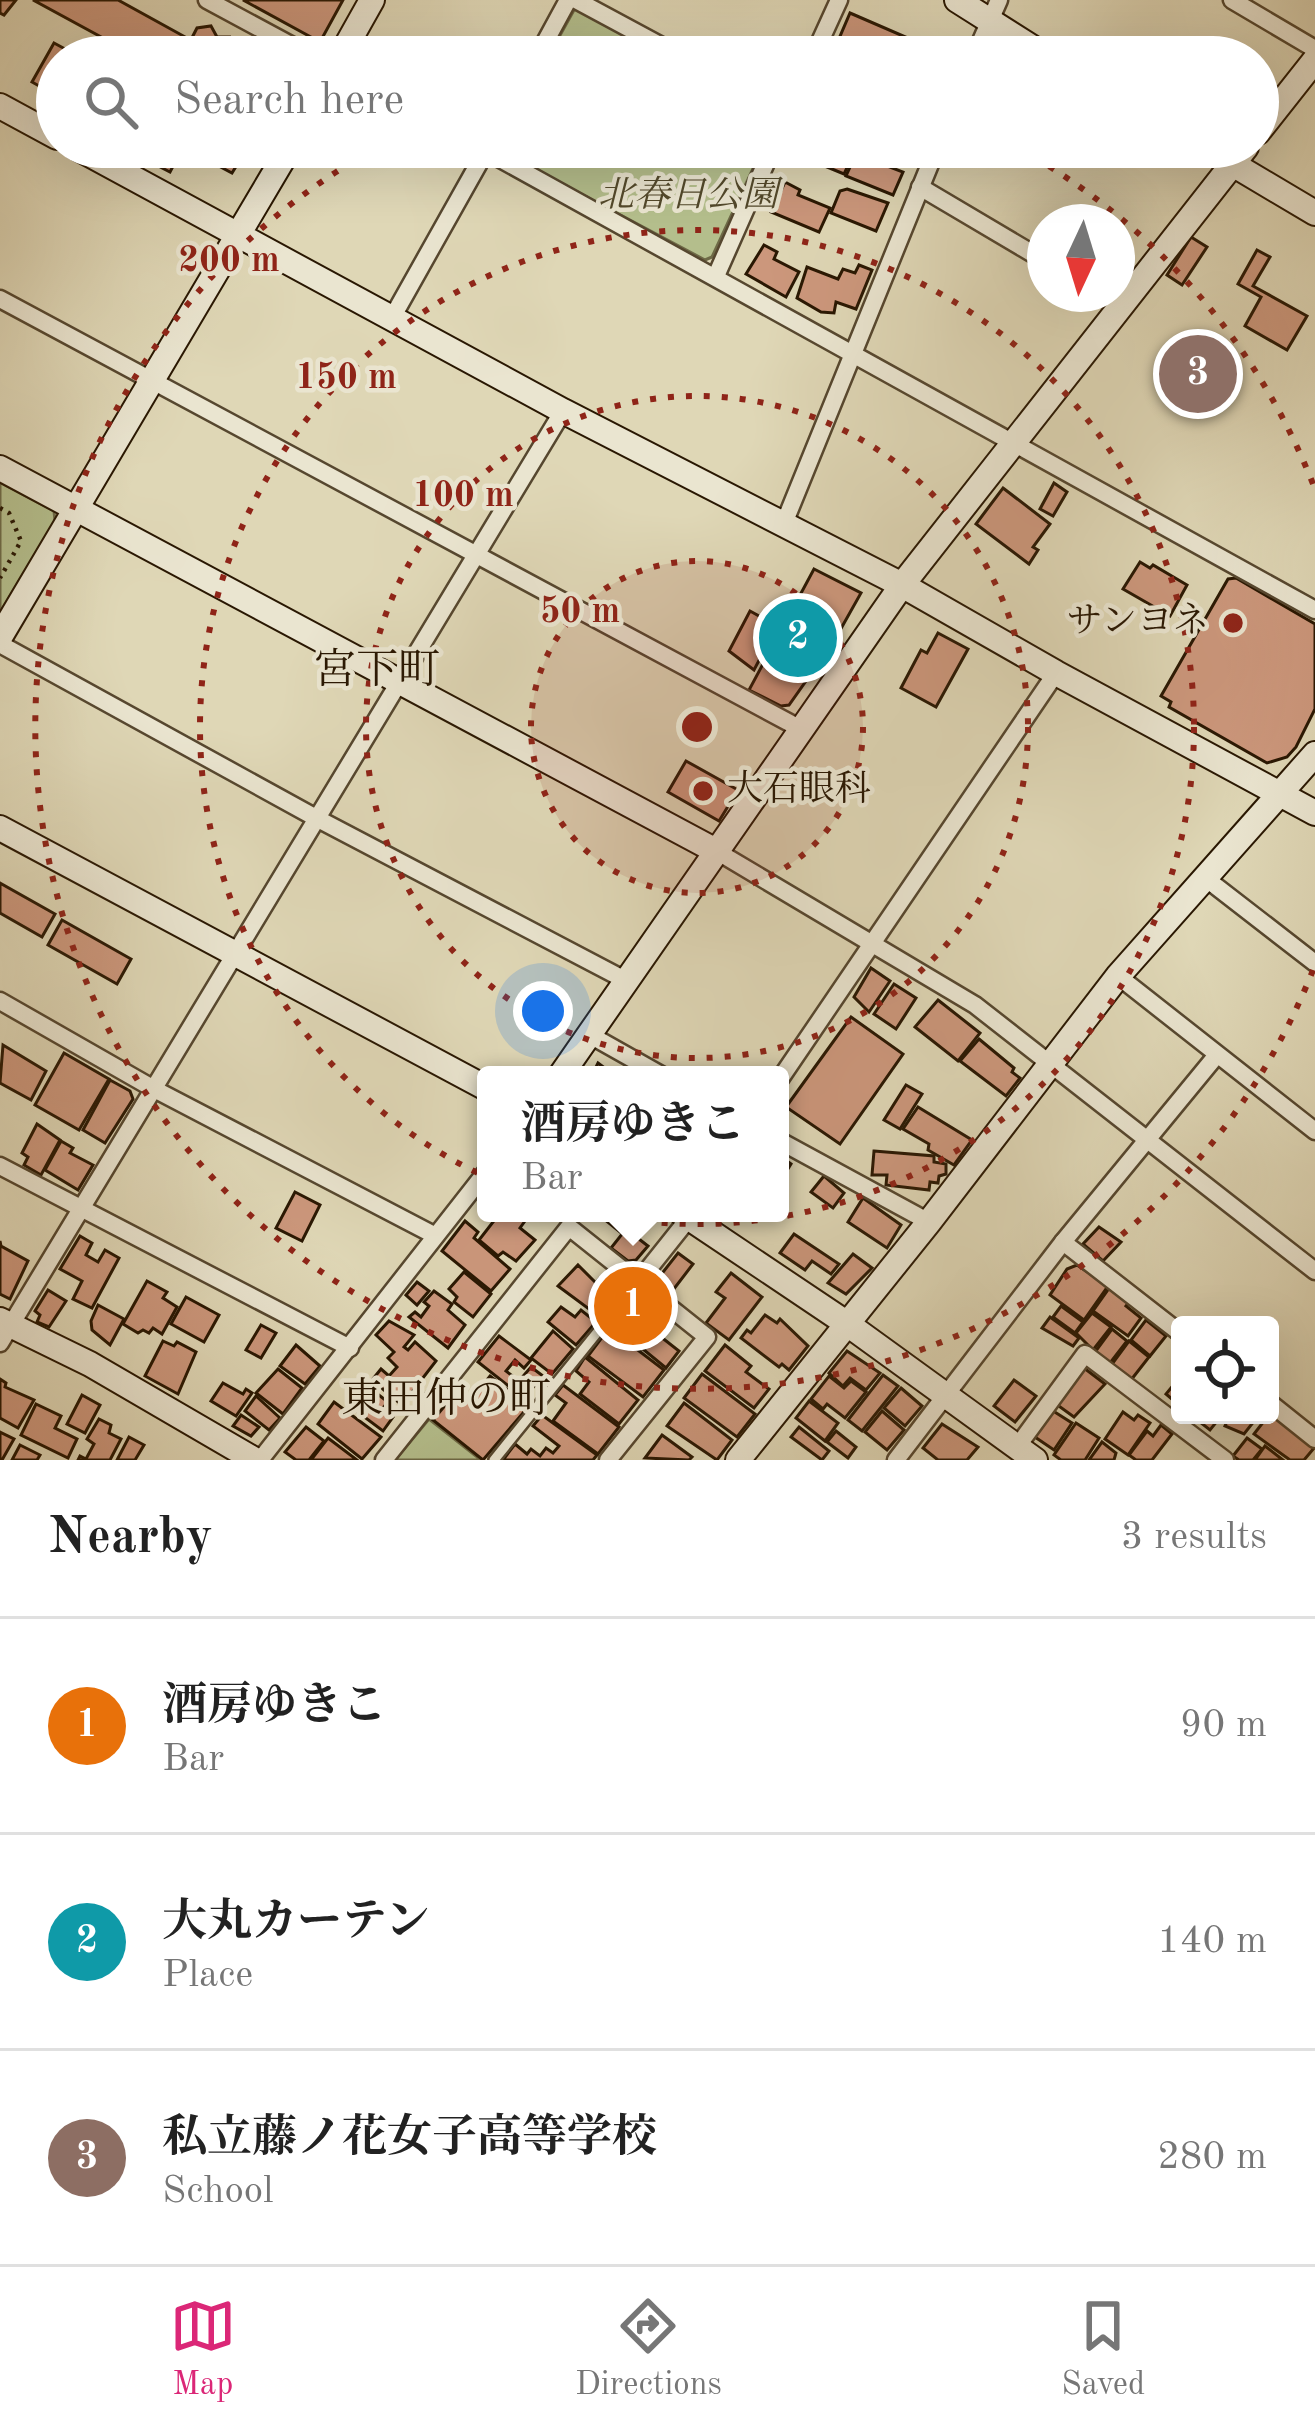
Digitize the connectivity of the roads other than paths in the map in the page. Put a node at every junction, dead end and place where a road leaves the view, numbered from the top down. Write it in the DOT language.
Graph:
graph roads {
  1 [pos="207,0"];
  2 [pos="372,0"];
  3 [pos="572,0"];
  4 [pos="839,0"];
  5 [pos="957,0"];
  6 [pos="1232,0"];
  7 [pos="994,11"];
  8 [pos="274,36"];
  9 [pos="352,36"];
  10 [pos="550,36"];
  11 [pos="641,36"];
  12 [pos="823,36"];
  13 [pos="1023,36"];
  14 [pos="1315,49"];
  15 [pos="1315,60"];
  16 [pos="1279,105"];
  17 [pos="0,106"];
  18 [pos="36,126"];
  19 [pos="115,168"];
  20 [pos="278,168"];
  21 [pos="476,168"];
  22 [pos="521,168"];
  23 [pos="764,168"];
  24 [pos="928,168"];
  25 [pos="1228,168"];
  26 [pos="1256,168"];
  27 [pos="920,187"];
  28 [pos="1315,213"];
  29 [pos="241,235"];
  30 [pos="1027,250"];
  31 [pos="1135,273"];
  32 [pos="716,276"];
  33 [pos="0,299"];
  34 [pos="1103,312"];
  35 [pos="392,318"];
  36 [pos="853,351"];
  37 [pos="152,382"];
  38 [pos="563,411"];
  39 [pos="1016,442"];
  40 [pos="0,468"];
  41 [pos="76,508"];
  42 [pos="783,526"];
  43 [pos="476,555"];
  44 [pos="902,585"];
  45 [pos="1315,610"];
  46 [pos="0,640"];
  47 [pos="1056,674"];
  48 [pos="400,682"];
  49 [pos="801,729"];
  50 [pos="1315,754"];
  51 [pos="1279,796"];
  52 [pos="1315,813"];
  53 [pos="318,818"];
  54 [pos="0,828"];
  55 [pos="718,852"];
  56 [pos="1204,877"];
  57 [pos="872,942"];
  58 [pos="235,956"];
  59 [pos="1315,963"];
  60 [pos="1118,976"];
  61 [pos="627,981"];
  62 [pos="0,1001"];
  63 [pos="590,1035"];
  64 [pos="1216,1056"];
  65 [pos="1049,1064"];
  66 [pos="568,1066"];
  67 [pos="645,1066"];
  68 [pos="788,1066"];
  69 [pos="477,1083"];
  70 [pos="154,1089"];
  71 [pos="1315,1131"];
  72 [pos="1147,1142"];
  73 [pos="789,1146"];
  74 [pos="0,1166"];
  75 [pos="477,1183"];
  76 [pos="80,1210"];
  77 [pos="680,1222"];
  78 [pos="695,1222"];
  79 [pos="929,1222"];
  80 [pos="434,1235"];
  81 [pos="1064,1242"];
  82 [pos="1315,1271"];
  83 [pos="638,1282"];
  84 [pos="846,1323"];
  85 [pos="1171,1326"];
  86 [pos="4,1330"];
  87 [pos="350,1348"];
  88 [pos="945,1395"];
  89 [pos="1279,1410"];
  90 [pos="1315,1438"];
  91 [pos="1026,1454"];
  92 [pos="257,1460"];
  93 [pos="384,1460"];
  94 [pos="494,1460"];
  95 [pos="608,1460"];
  96 [pos="739,1460"];
  97 [pos="896,1460"];
  98 [pos="1225,1460"];
  1 -- 8 [label="street"];
  2 -- 9 [label="street"];
  3 -- 10 [label="street"];
  3 -- 11 [label="street"];
  4 -- 12 [label="street"];
  5 -- 7 [label="street"];
  6 -- 14 [label="street"];
  7 -- 13 [label="street"];
  15 -- 16 [label="street"];
  17 -- 18 [label="street"];
  19 -- 29 [label="street"];
  20 -- 29 [label="street"];
  21 -- 35 [label="street"];
  22 -- 32 [label="street"];
  23 -- 32 [label="street"];
  24 -- 27 [label="street"];
  25 -- 31 [label="street"];
  26 -- 28 [label="street"];
  27 -- 30 [label="street"];
  27 -- 36 [label="street"];
  29 -- 35 [label="street"];
  29 -- 37 [label="street"];
  32 -- 36 [label="street"];
  33 -- 37 [label="street"];
  34 -- 39 [label="street"];
  35 -- 38 [label="street"];
  36 -- 39 [label="street"];
  36 -- 42 [label="street"];
  37 -- 41 [label="street"];
  37 -- 43 [label="street"];
  38 -- 42 [label="street"];
  38 -- 43 [label="street"];
  39 -- 44 [label="street"];
  39 -- 45 [label="street"];
  40 -- 41 [label="street"];
  41 -- 46 [label="street"];
  41 -- 48 [label="street"];
  42 -- 44 [label="street"];
  43 -- 48 [label="street"];
  43 -- 49 [label="street"];
  44 -- 47 [label="street"];
  44 -- 49 [label="street"];
  46 -- 53 [label="street"];
  47 -- 51 [label="street"];
  47 -- 57 [label="street"];
  48 -- 53 [label="street"];
  48 -- 55 [label="street"];
  49 -- 55 [label="street"];
  50 -- 51 [label="street"];
  51 -- 52 [label="street"];
  51 -- 56 [label="street"];
  53 -- 58 [label="street"];
  53 -- 61 [label="street"];
  54 -- 58 [label="street"];
  55 -- 57 [label="street"];
  55 -- 61 [label="street"];
  56 -- 59 [label="street"];
  56 -- 60 [label="street"];
  57 -- 65 [label="street"];
  57 -- 68 [label="street"];
  58 -- 69 [label="street"];
  58 -- 70 [label="street"];
  60 -- 64 [label="street"];
  60 -- 65 [label="street"];
  61 -- 63 [label="street"];
  62 -- 70 [label="street"];
  63 -- 66 [label="street"];
  63 -- 67 [label="street"];
  64 -- 71 [label="street"];
  64 -- 72 [label="street"];
  65 -- 72 [label="street"];
  65 -- 79 [label="street"];
  70 -- 76 [label="street"];
  70 -- 80 [label="street"];
  72 -- 81 [label="street"];
  72 -- 82 [label="street"];
  73 -- 79 [label="street"];
  74 -- 76 [label="street"];
  75 -- 80 [label="street"];
  76 -- 86 [label="street"];
  76 -- 87 [label="street"];
  77 -- 83 [label="street"];
  78 -- 84 [label="street"];
  79 -- 84 [label="street"];
  80 -- 87 [label="street"];
  81 -- 85 [label="street"];
  81 -- 88 [label="street"];
  83 -- 93 [label="street"];
  83 -- 94 [label="lane"];
  83 -- 95 [label="street"];
  84 -- 88 [label="street"];
  84 -- 96 [label="street"];
  86 -- 92 [label="street"];
  87 -- 92 [label="street"];
  88 -- 91 [label="street"];
  88 -- 97 [label="street"];
  89 -- 90 [label="street"];
  91 -- 98 [label="street"];
}
